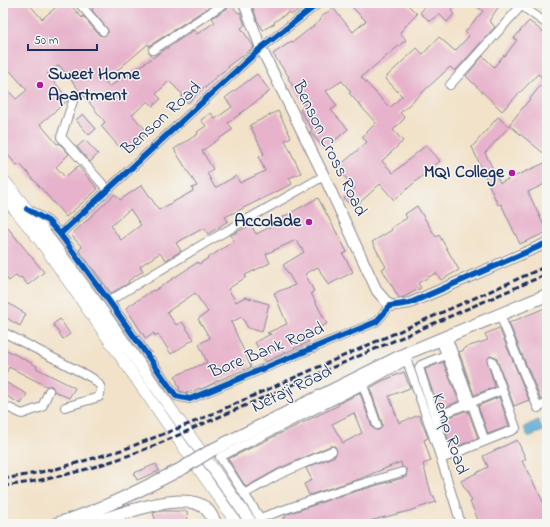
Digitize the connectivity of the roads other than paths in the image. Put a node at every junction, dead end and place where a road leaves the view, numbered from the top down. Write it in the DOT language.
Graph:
graph roads {
  1 [pos="79,3"];
  2 [pos="225,3"];
  3 [pos="244,3"];
  4 [pos="319,3"];
  5 [pos="519,4"];
  6 [pos="547,24"];
  7 [pos="103,31"];
  8 [pos="261,48"];
  9 [pos="153,50"];
  10 [pos="450,85"];
  11 [pos="74,98"];
  12 [pos="324,176"];
  13 [pos="3,179"];
  14 [pos="107,189"];
  15 [pos="3,194"];
  16 [pos="27,209"];
  17 [pos="60,234"];
  18 [pos="547,242"];
  19 [pos="547,295"];
  20 [pos="109,301"];
  21 [pos="390,306"];
  22 [pos="500,315"];
  23 [pos="3,332"];
  24 [pos="444,338"];
  25 [pos="446,355"];
  26 [pos="406,357"];
  27 [pos="492,361"];
  28 [pos="363,385"];
  29 [pos="502,390"];
  30 [pos="49,392"];
  31 [pos="469,403"];
  32 [pos="547,403"];
  33 [pos="3,405"];
  34 [pos="65,407"];
  35 [pos="435,417"];
  36 [pos="377,425"];
  37 [pos="484,442"];
  38 [pos="332,450"];
  39 [pos="445,457"];
  40 [pos="402,472"];
  41 [pos="244,494"];
  42 [pos="110,521"];
  43 [pos="259,522"];
  44 [pos="56,524"];
  45 [pos="90,524"];
  46 [pos="216,524"];
  47 [pos="237,524"];
  48 [pos="461,524"];
  1 -- 7 [label="street"];
  2 -- 9 [label="street"];
  3 -- 8 [label="street, Benson Cross Road"];
  4 -- 8 [label="street, Benson Road"];
  5 -- 6 [label="street"];
  5 -- 10 [label="street"];
  8 -- 12 [label="street, Benson Cross Road"];
  8 -- 14 [label="street, Benson Road"];
  11 -- 14 [label="street"];
  12 -- 20 [label="street"];
  12 -- 21 [label="street, Benson Cross Road"];
  13 -- 16 [label="main road"];
  14 -- 17 [label="street, Benson Road"];
  15 -- 47 [label="main road"];
  16 -- 17 [label="street"];
  16 -- 43 [label="main road"];
  17 -- 20 [label="street, Bore Bank Road"];
  18 -- 21 [label="street"];
  19 -- 22 [label="main road, Netaji Road"];
  20 -- 21 [label="street, Bore Bank Road"];
  22 -- 24 [label="main road, Netaji Road"];
  22 -- 32 [label="street"];
  23 -- 34 [label="street"];
  24 -- 25 [label="street"];
  24 -- 26 [label="main road, Netaji Road"];
  24 -- 31 [label="street"];
  25 -- 31 [label="street"];
  25 -- 35 [label="street"];
  26 -- 28 [label="street"];
  26 -- 39 [label="street, Kemp Road"];
  26 -- 44 [label="main road, Netaji Road, bridge"];
  27 -- 29 [label="street"];
  28 -- 36 [label="street"];
  28 -- 41 [label="street"];
  29 -- 31 [label="street"];
  29 -- 37 [label="street"];
  30 -- 33 [label="street"];
  31 -- 35 [label="street"];
  31 -- 37 [label="street"];
  35 -- 39 [label="street"];
  37 -- 39 [label="street"];
  38 -- 41 [label="street"];
  39 -- 48 [label="street, Kemp Road"];
  40 -- 43 [label="street"];
  41 -- 43 [label="street"];
  42 -- 45 [label="main road"];
  42 -- 46 [label="main road"];
}
